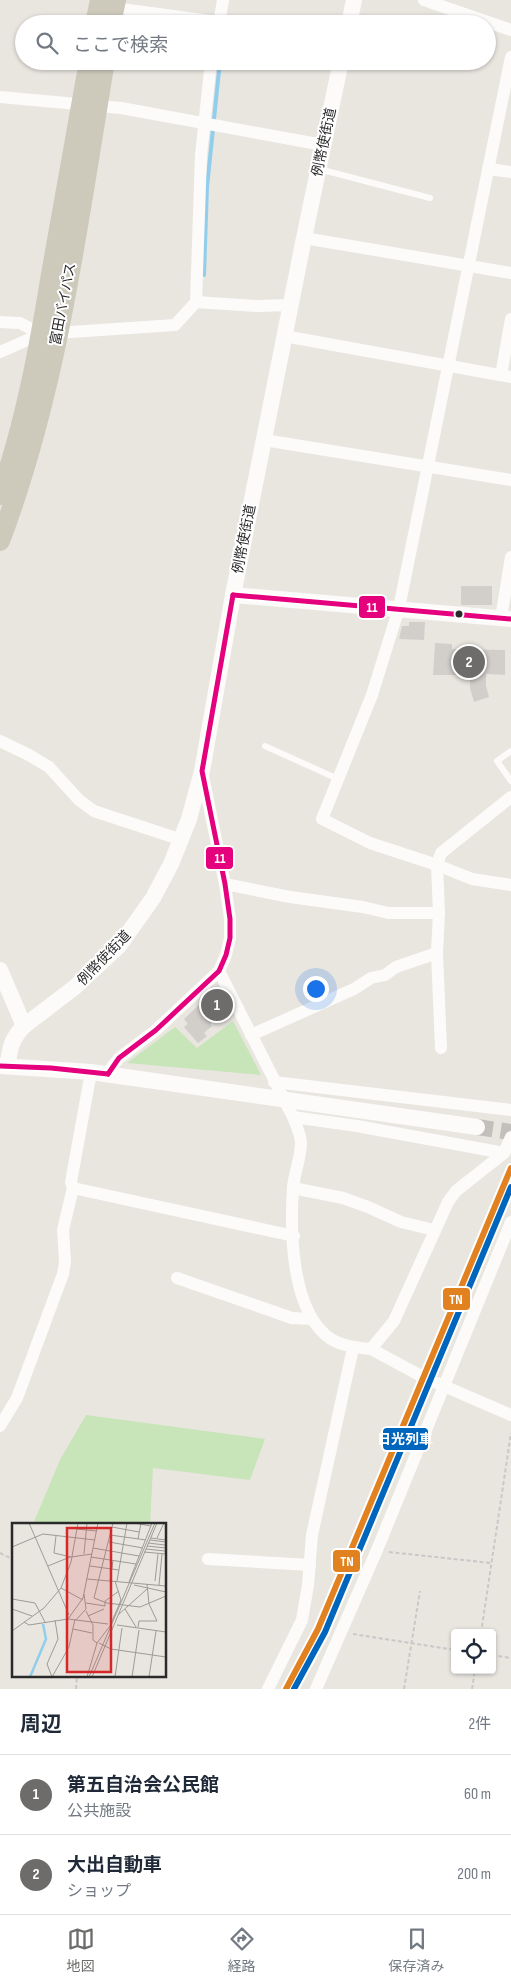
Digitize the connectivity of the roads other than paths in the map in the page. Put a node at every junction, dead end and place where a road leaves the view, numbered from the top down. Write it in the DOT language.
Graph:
graph roads {
  1 [pos="223,0"];
  2 [pos="354,0"];
  3 [pos="424,0"];
  4 [pos="110,8"];
  5 [pos="163,15"];
  6 [pos="224,15"];
  7 [pos="351,15"];
  8 [pos="468,15"];
  9 [pos="496,25"];
  10 [pos="511,30"];
  11 [pos="511,57"];
  12 [pos="89,70"];
  13 [pos="102,70"];
  14 [pos="210,70"];
  15 [pos="339,70"];
  16 [pos="509,77"];
  17 [pos="0,97"];
  18 [pos="89,105"];
  19 [pos="205,123"];
  20 [pos="323,145"];
  21 [pos="318,169"];
  22 [pos="488,169"];
  23 [pos="511,172"];
  24 [pos="430,198"];
  25 [pos="304,238"];
  26 [pos="469,266"];
  27 [pos="511,273"];
  28 [pos="196,302"];
  29 [pos="291,305"];
  30 [pos="511,319"];
  31 [pos="0,322"];
  32 [pos="49,334"];
  33 [pos="284,336"];
  34 [pos="0,352"];
  35 [pos="448,366"];
  36 [pos="506,376"];
  37 [pos="264,440"];
  38 [pos="427,466"];
  39 [pos="511,480"];
  40 [pos="0,495"];
  41 [pos="0,541"];
  42 [pos="511,557"];
  43 [pos="233,595"];
  44 [pos="398,608"];
  45 [pos="506,618"];
  46 [pos="0,741"];
  47 [pos="265,746"];
  48 [pos="511,751"];
  49 [pos="202,770"];
  50 [pos="338,778"];
  51 [pos="511,780"];
  52 [pos="511,796"];
  53 [pos="182,840"];
  54 [pos="437,865"];
  55 [pos="225,884"];
  56 [pos="511,885"];
  57 [pos="439,913"];
  58 [pos="437,952"];
  59 [pos="0,970"];
  60 [pos="219,971"];
  61 [pos="24,1026"];
  62 [pos="251,1035"];
  63 [pos="441,1048"];
  64 [pos="4,1066"];
  65 [pos="91,1072"];
  66 [pos="108,1074"];
  67 [pos="274,1082"];
  68 [pos="284,1100"];
  69 [pos="511,1110"];
  70 [pos="293,1117"];
  71 [pos="477,1127"];
  72 [pos="511,1137"];
  73 [pos="504,1153"];
  74 [pos="74,1188"];
  75 [pos="293,1188"];
  76 [pos="511,1222"];
  77 [pos="434,1230"];
  78 [pos="294,1236"];
  79 [pos="178,1278"];
  80 [pos="312,1319"];
  81 [pos="353,1348"];
  82 [pos="371,1350"];
  83 [pos="443,1386"];
  84 [pos="511,1415"];
  85 [pos="0,1426"];
  86 [pos="208,1559"];
  87 [pos="310,1565"];
  88 [pos="268,1689"];
  89 [pos="316,1689"];
  1 -- 6 [label="street"];
  2 -- 7 [label="street"];
  3 -- 8 [label="street"];
  4 -- 5 [label="street"];
  9 -- 10 [label="street"];
  11 -- 16 [label="street"];
  12 -- 18 [label="main road, 富田バイパス"];
  13 -- 18 [label="main road, 富田バイパス"];
  14 -- 19 [label="street"];
  15 -- 20 [label="street, 例幣使街道"];
  16 -- 22 [label="street"];
  17 -- 18 [label="street"];
  18 -- 19 [label="street"];
  18 -- 32 [label="main road, 富田バイパス"];
  19 -- 20 [label="street"];
  19 -- 28 [label="street"];
  20 -- 21 [label="street, 例幣使街道"];
  21 -- 24 [label="lane"];
  21 -- 25 [label="street, 例幣使街道"];
  22 -- 23 [label="street"];
  22 -- 26 [label="street"];
  25 -- 26 [label="street"];
  25 -- 29 [label="street, 例幣使街道"];
  26 -- 27 [label="street"];
  26 -- 35 [label="street"];
  28 -- 29 [label="street"];
  28 -- 32 [label="street"];
  29 -- 33 [label="street, 例幣使街道"];
  30 -- 36 [label="street"];
  31 -- 32 [label="street"];
  32 -- 34 [label="street"];
  32 -- 40 [label="main road, 富田バイパス"];
  32 -- 41 [label="main road, 富田バイパス"];
  33 -- 35 [label="street"];
  33 -- 37 [label="street, 例幣使街道"];
  35 -- 36 [label="street"];
  35 -- 38 [label="street"];
  37 -- 38 [label="street"];
  37 -- 43 [label="street, 例幣使街道"];
  38 -- 39 [label="street"];
  38 -- 44 [label="street"];
  42 -- 45 [label="street"];
  43 -- 44 [label="street"];
  43 -- 49 [label="street, 例幣使街道"];
  44 -- 45 [label="street"];
  44 -- 50 [label="street"];
  46 -- 53 [label="street"];
  47 -- 50 [label="lane"];
  48 -- 51 [label="lane"];
  49 -- 53 [label="street, 例幣使街道"];
  49 -- 55 [label="street"];
  50 -- 54 [label="street"];
  52 -- 54 [label="street"];
  53 -- 61 [label="street, 例幣使街道"];
  54 -- 56 [label="street"];
  54 -- 57 [label="street"];
  55 -- 57 [label="street"];
  55 -- 60 [label="street"];
  57 -- 58 [label="street"];
  58 -- 62 [label="street"];
  58 -- 63 [label="street"];
  59 -- 61 [label="street"];
  60 -- 62 [label="street"];
  60 -- 66 [label="street"];
  61 -- 64 [label="street, 例幣使街道"];
  62 -- 67 [label="street"];
  64 -- 65 [label="street"];
  65 -- 66 [label="street"];
  65 -- 74 [label="street"];
  66 -- 68 [label="street"];
  67 -- 68 [label="street"];
  67 -- 69 [label="street"];
  68 -- 70 [label="street"];
  68 -- 71 [label="street"];
  70 -- 73 [label="street"];
  70 -- 75 [label="street"];
  72 -- 73 [label="street"];
  73 -- 77 [label="street"];
  74 -- 78 [label="street"];
  74 -- 85 [label="street"];
  75 -- 77 [label="street"];
  75 -- 78 [label="street"];
  76 -- 83 [label="street"];
  77 -- 82 [label="street"];
  78 -- 80 [label="street"];
  79 -- 80 [label="street"];
  80 -- 81 [label="street"];
  81 -- 82 [label="street"];
  81 -- 87 [label="street"];
  82 -- 83 [label="street"];
  83 -- 84 [label="street"];
  83 -- 89 [label="street"];
  86 -- 87 [label="street"];
  87 -- 88 [label="street"];
}
